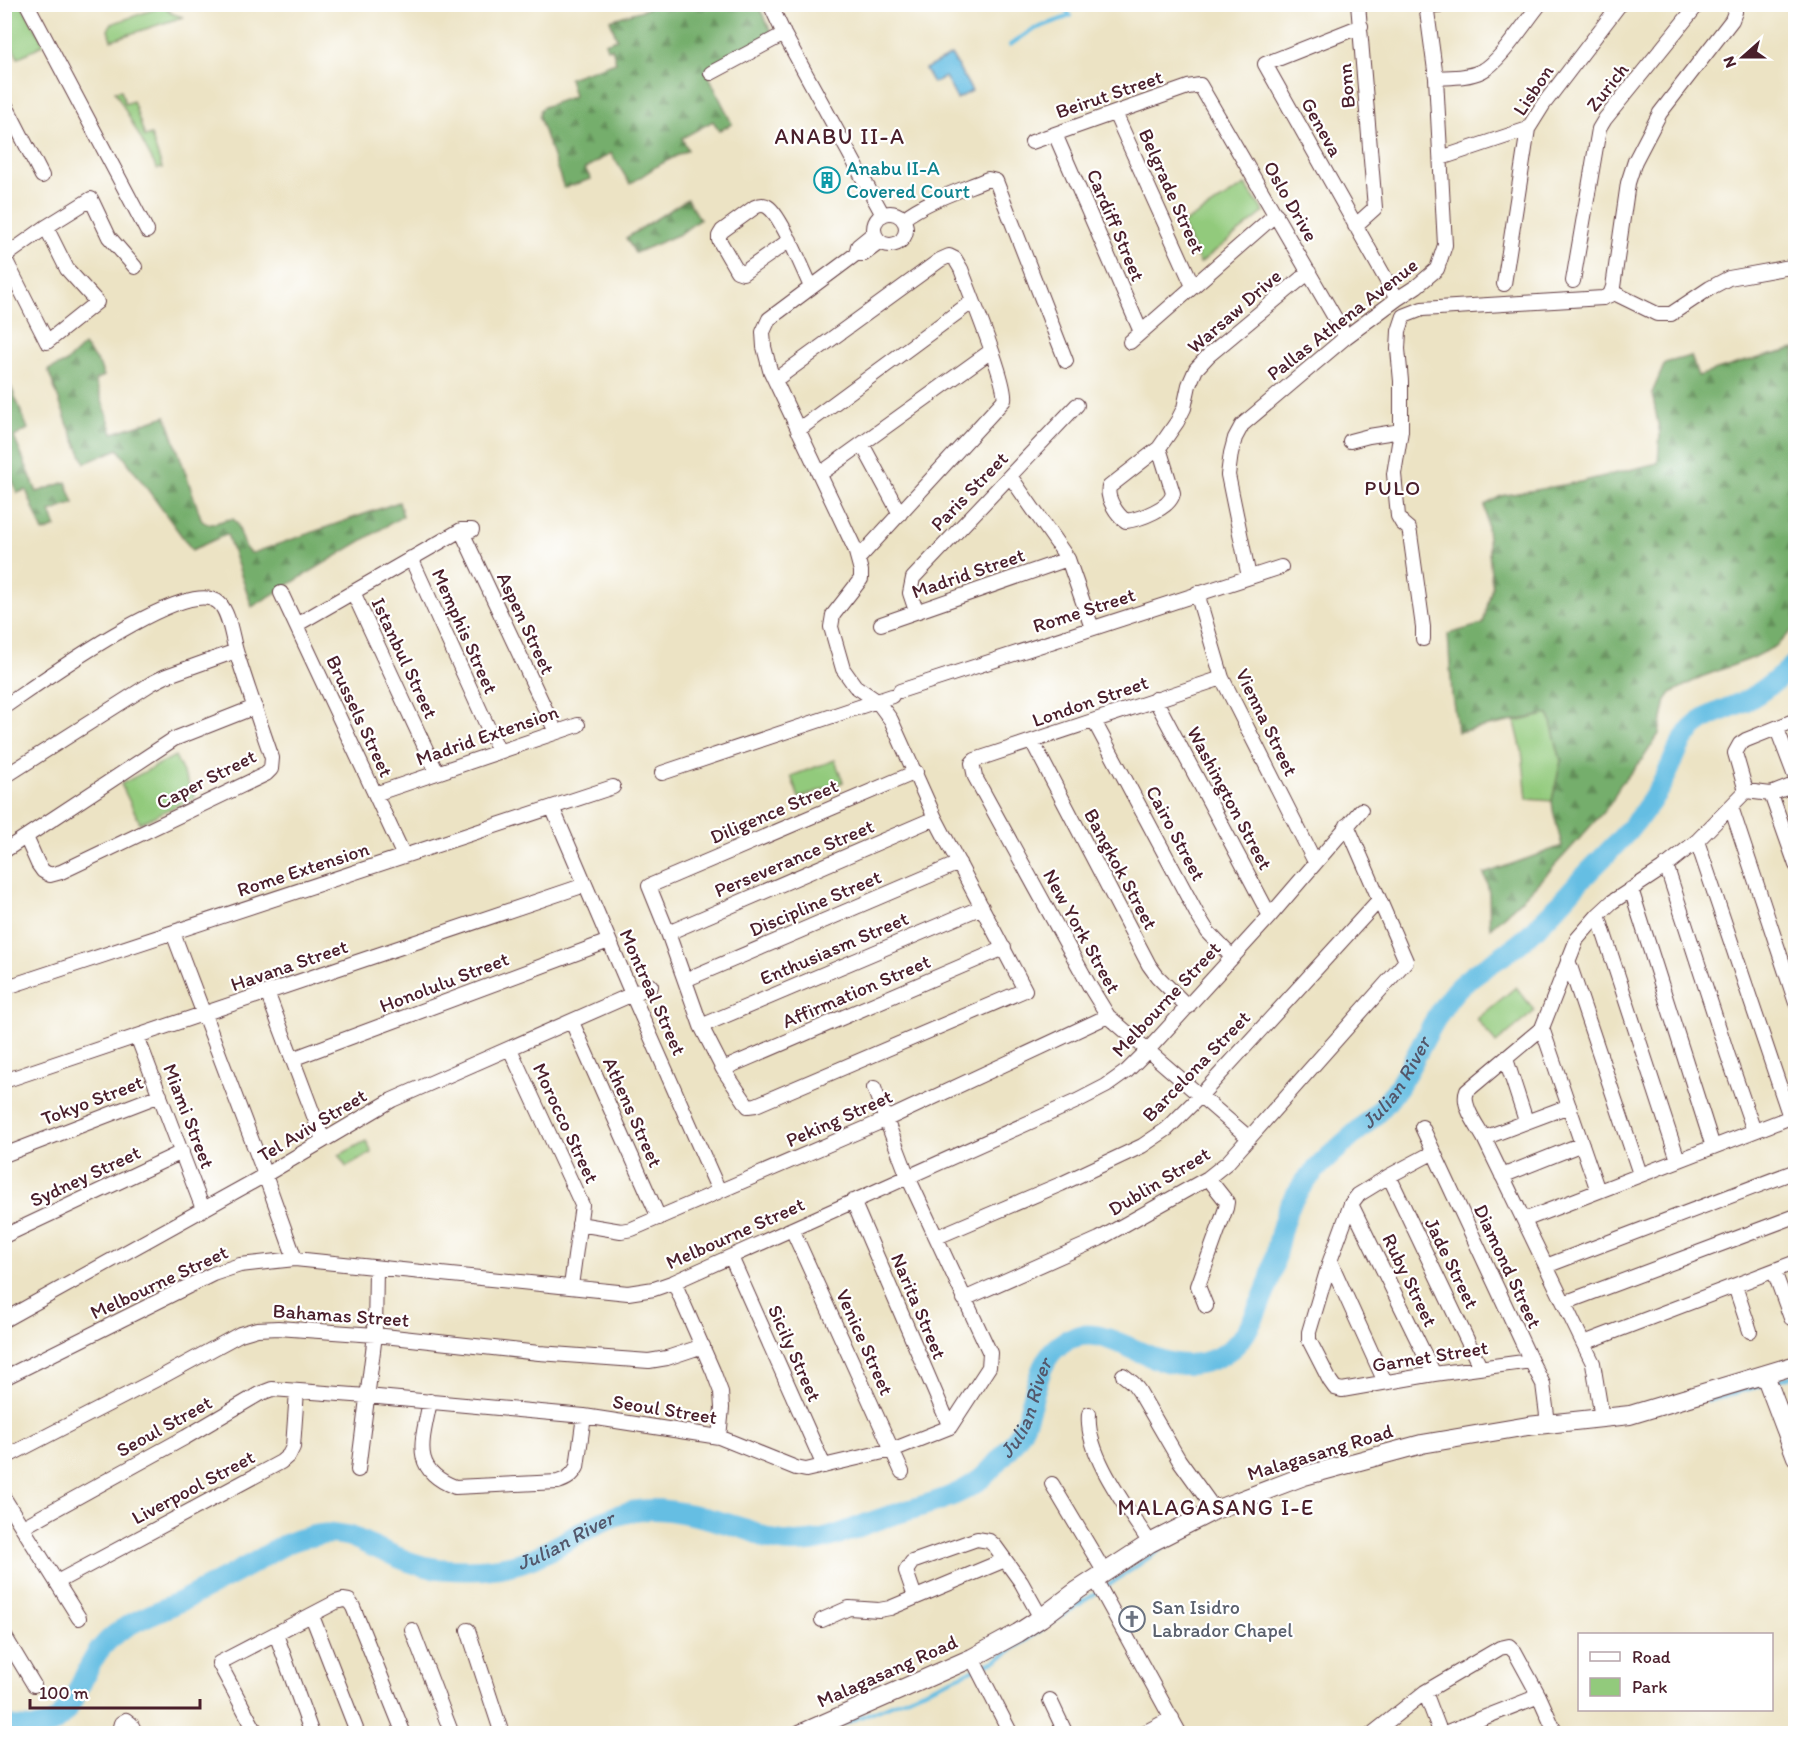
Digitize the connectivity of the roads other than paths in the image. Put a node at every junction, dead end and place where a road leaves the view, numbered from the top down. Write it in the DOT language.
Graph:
graph roads {
  1 [pos="27,4"];
  2 [pos="770,4"];
  3 [pos="1358,4"];
  4 [pos="1451,4"];
  5 [pos="1540,4"];
  6 [pos="1620,4"];
  7 [pos="1698,4"];
  8 [pos="1735,4"];
  9 [pos="1426,5"];
  10 [pos="1360,26"];
  11 [pos="784,34"];
  12 [pos="711,73"];
  13 [pos="1436,78"];
  14 [pos="1200,85"];
  15 [pos="4,102"];
  16 [pos="1115,112"];
  17 [pos="1528,129"];
  18 [pos="1055,134"];
  19 [pos="1032,142"];
  20 [pos="1441,158"];
  21 [pos="42,176"];
  22 [pos="1276,214"];
  23 [pos="883,215"];
  24 [pos="903,219"];
  25 [pos="1355,226"];
  26 [pos="46,227"];
  27 [pos="147,231"];
  28 [pos="877,237"];
  29 [pos="790,240"];
  30 [pos="1796,266"];
  31 [pos="135,267"];
  32 [pos="1309,272"];
  33 [pos="1573,281"];
  34 [pos="1504,284"];
  35 [pos="1193,286"];
  36 [pos="811,287"];
  37 [pos="1612,292"];
  38 [pos="1397,299"];
  39 [pos="973,300"];
  40 [pos="1141,332"];
  41 [pos="1346,337"];
  42 [pos="1130,342"];
  43 [pos="991,351"];
  44 [pos="1066,361"];
  45 [pos="775,380"];
  46 [pos="1077,405"];
  47 [pos="798,430"];
  48 [pos="1401,431"];
  49 [pos="1350,441"];
  50 [pos="862,444"];
  51 [pos="1159,448"];
  52 [pos="820,474"];
  53 [pos="1010,476"];
  54 [pos="900,514"];
  55 [pos="411,558"];
  56 [pos="858,559"];
  57 [pos="1068,559"];
  58 [pos="1281,567"];
  59 [pos="1249,577"];
  60 [pos="353,592"];
  61 [pos="281,593"];
  62 [pos="1197,593"];
  63 [pos="916,611"];
  64 [pos="880,624"];
  65 [pos="296,625"];
  66 [pos="1092,628"];
  67 [pos="1423,639"];
  68 [pos="236,651"];
  69 [pos="1222,678"];
  70 [pos="1155,699"];
  71 [pos="877,702"];
  72 [pos="4,707"];
  73 [pos="255,707"];
  74 [pos="1796,720"];
  75 [pos="1094,721"];
  76 [pos="578,725"];
  77 [pos="1777,729"];
  78 [pos="556,732"];
  79 [pos="1032,741"];
  80 [pos="499,752"];
  81 [pos="972,763"];
  82 [pos="916,771"];
  83 [pos="662,772"];
  84 [pos="437,773"];
  85 [pos="4,777"];
  86 [pos="1796,779"];
  87 [pos="1796,784"];
  88 [pos="613,787"];
  89 [pos="1746,791"];
  90 [pos="375,794"];
  91 [pos="1771,794"];
  92 [pos="552,807"];
  93 [pos="1731,807"];
  94 [pos="1361,810"];
  95 [pos="935,818"];
  96 [pos="1347,825"];
  97 [pos="1790,830"];
  98 [pos="26,837"];
  99 [pos="1697,841"];
  100 [pos="4,851"];
  101 [pos="404,856"];
  102 [pos="1315,862"];
  103 [pos="959,863"];
  104 [pos="1796,865"];
  105 [pos="1666,866"];
  106 [pos="585,885"];
  107 [pos="1631,889"];
  108 [pos="1379,900"];
  109 [pos="982,907"];
  110 [pos="1598,915"];
  111 [pos="1270,916"];
  112 [pos="173,933"];
  113 [pos="668,933"];
  114 [pos="609,941"];
  115 [pos="1004,948"];
  116 [pos="1232,957"];
  117 [pos="1568,960"];
  118 [pos="685,980"];
  119 [pos="651,986"];
  120 [pos="4,988"];
  121 [pos="267,992"];
  122 [pos="632,994"];
  123 [pos="1796,1003"];
  124 [pos="1188,1007"];
  125 [pos="204,1014"];
  126 [pos="1108,1016"];
  127 [pos="572,1022"];
  128 [pos="701,1026"];
  129 [pos="1542,1028"];
  130 [pos="137,1036"];
  131 [pos="510,1049"];
  132 [pos="1147,1051"];
  133 [pos="292,1059"];
  134 [pos="1506,1059"];
  135 [pos="723,1069"];
  136 [pos="4,1082"];
  137 [pos="874,1088"];
  138 [pos="160,1095"];
  139 [pos="1200,1096"];
  140 [pos="1569,1106"];
  141 [pos="1793,1116"];
  142 [pos="885,1120"];
  143 [pos="1526,1121"];
  144 [pos="1422,1127"];
  145 [pos="1754,1131"];
  146 [pos="1249,1138"];
  147 [pos="1484,1138"];
  148 [pos="323,1140"];
  149 [pos="1582,1144"];
  150 [pos="1713,1147"];
  151 [pos="182,1152"];
  152 [pos="1434,1152"];
  153 [pos="4,1155"];
  154 [pos="1677,1160"];
  155 [pos="1796,1171"];
  156 [pos="1640,1174"];
  157 [pos="265,1175"];
  158 [pos="1389,1176"];
  159 [pos="1502,1176"];
  160 [pos="908,1177"];
  161 [pos="1208,1178"];
  162 [pos="719,1191"];
  163 [pos="1598,1191"];
  164 [pos="853,1201"];
  165 [pos="1351,1204"];
  166 [pos="203,1209"];
  167 [pos="1796,1216"];
  168 [pos="659,1218"];
  169 [pos="1524,1220"];
  170 [pos="579,1224"];
  171 [pos="792,1229"];
  172 [pos="4,1236"];
  173 [pos="937,1237"];
  174 [pos="731,1257"];
  175 [pos="295,1259"];
  176 [pos="1330,1262"];
  177 [pos="1796,1262"];
  178 [pos="1546,1266"];
  179 [pos="376,1268"];
  180 [pos="1774,1271"];
  181 [pos="674,1282"];
  182 [pos="571,1286"];
  183 [pos="1735,1286"];
  184 [pos="964,1299"];
  185 [pos="1564,1303"];
  186 [pos="1206,1306"];
  187 [pos="1791,1318"];
  188 [pos="4,1320"];
  189 [pos="1750,1331"];
  190 [pos="375,1335"];
  191 [pos="1584,1343"];
  192 [pos="702,1346"];
  193 [pos="1531,1361"];
  194 [pos="1796,1365"];
  195 [pos="1480,1367"];
  196 [pos="1434,1374"];
  197 [pos="1765,1375"];
  198 [pos="1123,1376"];
  199 [pos="4,1378"];
  200 [pos="1385,1382"];
  201 [pos="297,1391"];
  202 [pos="367,1396"];
  203 [pos="430,1401"];
  204 [pos="1089,1414"];
  205 [pos="584,1416"];
  206 [pos="1602,1418"];
  207 [pos="1548,1423"];
  208 [pos="950,1427"];
  209 [pos="720,1437"];
  210 [pos="892,1450"];
  211 [pos="1796,1457"];
  212 [pos="4,1458"];
  213 [pos="824,1466"];
  214 [pos="358,1470"];
  215 [pos="902,1472"];
  216 [pos="1052,1484"];
  217 [pos="4,1498"];
  218 [pos="1215,1510"];
  219 [pos="23,1527"];
  220 [pos="1150,1543"];
  221 [pos="1005,1560"];
  222 [pos="1100,1576"];
  223 [pos="57,1582"];
  224 [pos="915,1597"];
  225 [pos="312,1616"];
  226 [pos="79,1618"];
  227 [pos="1041,1618"];
  228 [pos="822,1620"];
  229 [pos="412,1630"];
  230 [pos="468,1630"];
  231 [pos="276,1634"];
  232 [pos="5,1637"];
  233 [pos="972,1658"];
  234 [pos="34,1685"];
  235 [pos="1425,1692"];
  236 [pos="1539,1696"];
  237 [pos="1050,1700"];
  238 [pos="1172,1718"];
  239 [pos="1374,1733"];
  240 [pos="118,1734"];
  241 [pos="135,1734"];
  242 [pos="257,1734"];
  243 [pos="312,1734"];
  244 [pos="358,1734"];
  245 [pos="404,1734"];
  246 [pos="452,1734"];
  247 [pos="502,1734"];
  248 [pos="800,1734"];
  249 [pos="1011,1734"];
  250 [pos="1066,1734"];
  251 [pos="1142,1734"];
  252 [pos="1180,1734"];
  253 [pos="1442,1734"];
  254 [pos="1556,1734"];
  1 -- 27 [label="street"];
  2 -- 11 [label="street"];
  3 -- 10 [label="street, Bonn"];
  4 -- 9 [label="street"];
  5 -- 13 [label="street"];
  6 -- 17 [label="street, Lisbon"];
  7 -- 33 [label="street, Zurich"];
  8 -- 37 [label="street"];
  9 -- 13 [label="street, Pallas Athena Avenue"];
  10 -- 25 [label="street, Bonn"];
  10 -- 25 [label="street, Geneva"];
  11 -- 12 [label="street"];
  11 -- 23 [label="street"];
  13 -- 20 [label="street, Pallas Athena Avenue"];
  14 -- 16 [label="street, Beirut Street"];
  14 -- 22 [label="street, Oslo Drive"];
  15 -- 21 [label="street"];
  16 -- 18 [label="street, Beirut Street"];
  16 -- 35 [label="street, Belgrade Street"];
  17 -- 20 [label="street"];
  17 -- 34 [label="street, Lisbon"];
  18 -- 19 [label="street, Beirut Street"];
  18 -- 40 [label="street, Cardiff Street"];
  20 -- 38 [label="street, Pallas Athena Avenue"];
  22 -- 32 [label="street, Oslo Drive"];
  22 -- 35 [label="street"];
  23 -- 24 [label="street"];
  23 -- 28 [label="street"];
  24 -- 28 [label="street"];
  24 -- 44 [label="street"];
  25 -- 38 [label="street, Geneva"];
  26 -- 26 [label="street"];
  26 -- 31 [label="street"];
  28 -- 36 [label="street"];
  29 -- 29 [label="street"];
  29 -- 36 [label="street"];
  30 -- 37 [label="street"];
  32 -- 41 [label="street, Oslo Drive"];
  32 -- 51 [label="street, Warsaw Drive"];
  35 -- 40 [label="street"];
  36 -- 45 [label="street"];
  37 -- 48 [label="street"];
  38 -- 41 [label="street, Pallas Athena Avenue"];
  39 -- 43 [label="street"];
  39 -- 45 [label="street"];
  39 -- 47 [label="street"];
  40 -- 42 [label="street"];
  41 -- 59 [label="street, Pallas Athena Avenue"];
  43 -- 50 [label="street"];
  43 -- 54 [label="street"];
  45 -- 47 [label="street"];
  46 -- 53 [label="street, Paris Street"];
  47 -- 52 [label="street"];
  48 -- 49 [label="street"];
  48 -- 67 [label="street"];
  50 -- 52 [label="street"];
  50 -- 54 [label="street"];
  51 -- 51 [label="street, Warsaw Drive"];
  52 -- 56 [label="street"];
  53 -- 57 [label="street"];
  53 -- 63 [label="street, Paris Street"];
  54 -- 56 [label="street"];
  55 -- 60 [label="street"];
  55 -- 78 [label="street, Aspen Street"];
  55 -- 80 [label="street, Memphis Street"];
  56 -- 71 [label="street"];
  57 -- 63 [label="street, Madrid Street"];
  57 -- 66 [label="street"];
  58 -- 59 [label="street, Rome Street"];
  59 -- 62 [label="street, Rome Street"];
  60 -- 65 [label="street"];
  60 -- 84 [label="street, Istanbul Street"];
  61 -- 65 [label="street, Brussels Street"];
  62 -- 66 [label="street, Rome Street"];
  62 -- 69 [label="street, Vienna Street"];
  63 -- 64 [label="street, Madrid Street"];
  65 -- 90 [label="street, Brussels Street"];
  66 -- 71 [label="street, Rome Street"];
  68 -- 72 [label="street, Caper Street"];
  68 -- 73 [label="street, Caper Street"];
  68 -- 85 [label="street"];
  69 -- 70 [label="street, London Street"];
  69 -- 102 [label="street, Vienna Street"];
  70 -- 75 [label="street, London Street"];
  70 -- 111 [label="street, Washington Street"];
  71 -- 82 [label="street"];
  71 -- 83 [label="street, Rome Street"];
  73 -- 98 [label="street"];
  73 -- 98 [label="street, Caper Street"];
  74 -- 77 [label="street"];
  75 -- 79 [label="street, London Street"];
  75 -- 116 [label="street, Cairo Street"];
  76 -- 78 [label="street, Madrid Extension"];
  77 -- 86 [label="street"];
  77 -- 89 [label="street"];
  78 -- 80 [label="street, Madrid Extension"];
  79 -- 81 [label="street, London Street"];
  79 -- 124 [label="street, Bangkok Street"];
  80 -- 84 [label="street, Madrid Extension"];
  81 -- 126 [label="street, New York Street"];
  82 -- 95 [label="street"];
  82 -- 113 [label="street, Diligence Street"];
  84 -- 90 [label="street, Madrid Extension"];
  87 -- 91 [label="street"];
  88 -- 92 [label="street, Rome Extension"];
  89 -- 91 [label="street"];
  89 -- 93 [label="street"];
  90 -- 101 [label="street, Brussels Street"];
  91 -- 97 [label="street"];
  92 -- 101 [label="street, Rome Extension"];
  92 -- 106 [label="street, Montreal Street"];
  93 -- 99 [label="street"];
  93 -- 123 [label="street"];
  94 -- 96 [label="street, Melbourne Street"];
  95 -- 103 [label="street"];
  95 -- 113 [label="street, Perseverance Street"];
  96 -- 102 [label="street, Melbourne Street"];
  96 -- 108 [label="street"];
  97 -- 104 [label="street"];
  98 -- 100 [label="street"];
  99 -- 105 [label="street"];
  99 -- 141 [label="street"];
  101 -- 112 [label="street, Rome Extension"];
  102 -- 111 [label="street, Melbourne Street"];
  103 -- 109 [label="street"];
  103 -- 118 [label="street, Discipline Street"];
  105 -- 107 [label="street"];
  105 -- 145 [label="street"];
  106 -- 114 [label="street, Montreal Street"];
  106 -- 121 [label="street, Havana Street"];
  107 -- 110 [label="street"];
  107 -- 150 [label="street"];
  108 -- 139 [label="street, Barcelona Street"];
  108 -- 146 [label="street, Dublin Street"];
  109 -- 115 [label="street"];
  109 -- 128 [label="street, Enthusiasm Street"];
  110 -- 117 [label="street"];
  110 -- 154 [label="street"];
  111 -- 116 [label="street, Melbourne Street"];
  112 -- 120 [label="street, Rome Extension"];
  112 -- 125 [label="street"];
  113 -- 118 [label="street"];
  114 -- 122 [label="street, Montreal Street"];
  114 -- 133 [label="street, Honolulu Street"];
  115 -- 135 [label="street, Affirmation Street"];
  115 -- 135 [label="street"];
  116 -- 124 [label="street, Melbourne Street"];
  117 -- 129 [label="street"];
  117 -- 156 [label="street"];
  118 -- 128 [label="street"];
  119 -- 122 [label="street, Tel Aviv Street"];
  121 -- 125 [label="street, Havana Street"];
  121 -- 133 [label="street"];
  122 -- 127 [label="street, Tel Aviv Street"];
  122 -- 162 [label="street, Montreal Street"];
  124 -- 132 [label="street, Melbourne Street"];
  125 -- 130 [label="street, Havana Street"];
  125 -- 157 [label="street"];
  126 -- 132 [label="street, New York Street"];
  126 -- 142 [label="street, Peking Street"];
  127 -- 131 [label="street, Tel Aviv Street"];
  127 -- 168 [label="street, Athens Street"];
  128 -- 135 [label="street"];
  129 -- 134 [label="street"];
  129 -- 140 [label="street"];
  130 -- 136 [label="street, Havana Street"];
  130 -- 138 [label="street, Miami Street"];
  131 -- 148 [label="street, Tel Aviv Street"];
  131 -- 170 [label="street, Morocco Street"];
  132 -- 139 [label="street, New York Street"];
  132 -- 160 [label="street, Melbourne Street"];
  133 -- 148 [label="street"];
  134 -- 143 [label="street"];
  134 -- 147 [label="street"];
  137 -- 142 [label="street"];
  138 -- 151 [label="street, Miami Street"];
  138 -- 153 [label="street, Tokyo Street"];
  139 -- 146 [label="street, New York Street"];
  139 -- 173 [label="street, Barcelona Street"];
  140 -- 143 [label="street"];
  140 -- 149 [label="street"];
  141 -- 145 [label="street"];
  142 -- 160 [label="street"];
  142 -- 162 [label="street, Peking Street"];
  143 -- 147 [label="street"];
  144 -- 152 [label="street, Diamond Street"];
  145 -- 150 [label="street"];
  146 -- 161 [label="street, Dublin Street"];
  147 -- 159 [label="street"];
  148 -- 157 [label="street, Tel Aviv Street"];
  149 -- 159 [label="street"];
  149 -- 163 [label="street"];
  150 -- 154 [label="street"];
  151 -- 166 [label="street, Miami Street"];
  151 -- 172 [label="street, Sydney Street"];
  152 -- 158 [label="street"];
  152 -- 193 [label="street, Diamond Street"];
  154 -- 156 [label="street"];
  155 -- 178 [label="street"];
  156 -- 163 [label="street"];
  157 -- 166 [label="street, Tel Aviv Street"];
  157 -- 175 [label="street"];
  158 -- 165 [label="street"];
  158 -- 195 [label="street, Jade Street"];
  159 -- 169 [label="street"];
  160 -- 164 [label="street, Melbourne Street"];
  160 -- 173 [label="street"];
  161 -- 184 [label="street, Dublin Street"];
  161 -- 186 [label="street"];
  162 -- 168 [label="street, Peking Street"];
  163 -- 169 [label="street"];
  164 -- 171 [label="street, Melbourne Street"];
  164 -- 208 [label="street, Narita Street"];
  165 -- 176 [label="street"];
  165 -- 196 [label="street, Ruby Street"];
  166 -- 188 [label="street, Tel Aviv Street"];
  167 -- 185 [label="street"];
  168 -- 170 [label="street, Peking Street"];
  169 -- 178 [label="street"];
  170 -- 182 [label="street, Morocco Street"];
  171 -- 174 [label="street, Melbourne Street"];
  171 -- 210 [label="street, Venice Street"];
  173 -- 184 [label="street"];
  174 -- 181 [label="street, Melbourne Street"];
  174 -- 213 [label="street, Sicily Street"];
  175 -- 179 [label="street, Melbourne Street"];
  175 -- 199 [label="street, Melbourne Street"];
  176 -- 200 [label="street"];
  176 -- 200 [label="street, Garnet Street"];
  177 -- 180 [label="street"];
  178 -- 185 [label="street"];
  179 -- 182 [label="street, Melbourne Street"];
  179 -- 190 [label="street"];
  180 -- 183 [label="street"];
  180 -- 187 [label="street"];
  181 -- 182 [label="street, Melbourne Street"];
  181 -- 192 [label="street"];
  183 -- 189 [label="street"];
  183 -- 191 [label="street"];
  184 -- 208 [label="street"];
  185 -- 191 [label="street"];
  190 -- 192 [label="street, Bahamas Street"];
  190 -- 202 [label="street"];
  190 -- 212 [label="street, Bahamas Street"];
  191 -- 206 [label="street"];
  192 -- 209 [label="street"];
  193 -- 195 [label="street, Garnet Street"];
  193 -- 207 [label="street, Diamond Street"];
  194 -- 197 [label="main road, Malagasang Road"];
  195 -- 196 [label="street, Garnet Street"];
  196 -- 200 [label="street, Garnet Street"];
  197 -- 206 [label="main road, Malagasang Road"];
  197 -- 211 [label="main road"];
  198 -- 218 [label="street"];
  201 -- 202 [label="street, Seoul Street"];
  201 -- 219 [label="street, Seoul Street"];
  201 -- 223 [label="street, Liverpool Street"];
  202 -- 203 [label="street, Seoul Street"];
  202 -- 214 [label="street"];
  203 -- 205 [label="street, Seoul Street"];
  203 -- 205 [label="street"];
  204 -- 220 [label="street"];
  205 -- 209 [label="street, Seoul Street"];
  206 -- 207 [label="main road, Malagasang Road"];
  207 -- 218 [label="main road, Malagasang Road"];
  208 -- 210 [label="street, Seoul Street"];
  209 -- 213 [label="street, Seoul Street"];
  210 -- 213 [label="street, Seoul Street"];
  210 -- 215 [label="street, Venice Street"];
  216 -- 222 [label="street"];
  217 -- 219 [label="street"];
  218 -- 220 [label="main road, Malagasang Road"];
  219 -- 223 [label="street"];
  220 -- 222 [label="main road, Malagasang Road"];
  221 -- 224 [label="street"];
  221 -- 224 [label="street"];
  221 -- 227 [label="street"];
  222 -- 227 [label="main road, Malagasang Road"];
  222 -- 238 [label="street"];
  223 -- 226 [label="street"];
  224 -- 228 [label="street"];
  225 -- 231 [label="street"];
  225 -- 244 [label="street"];
  225 -- 245 [label="street"];
  227 -- 233 [label="main road, Malagasang Road"];
  229 -- 246 [label="street"];
  230 -- 247 [label="street"];
  231 -- 242 [label="street"];
  231 -- 243 [label="street"];
  232 -- 234 [label="street"];
  233 -- 248 [label="main road, Malagasang Road"];
  233 -- 249 [label="street"];
  235 -- 236 [label="street"];
  235 -- 239 [label="street"];
  235 -- 253 [label="street"];
  236 -- 253 [label="street"];
  236 -- 254 [label="street"];
  237 -- 250 [label="street"];
  238 -- 251 [label="street"];
  238 -- 252 [label="street"];
  240 -- 241 [label="street"];
}
